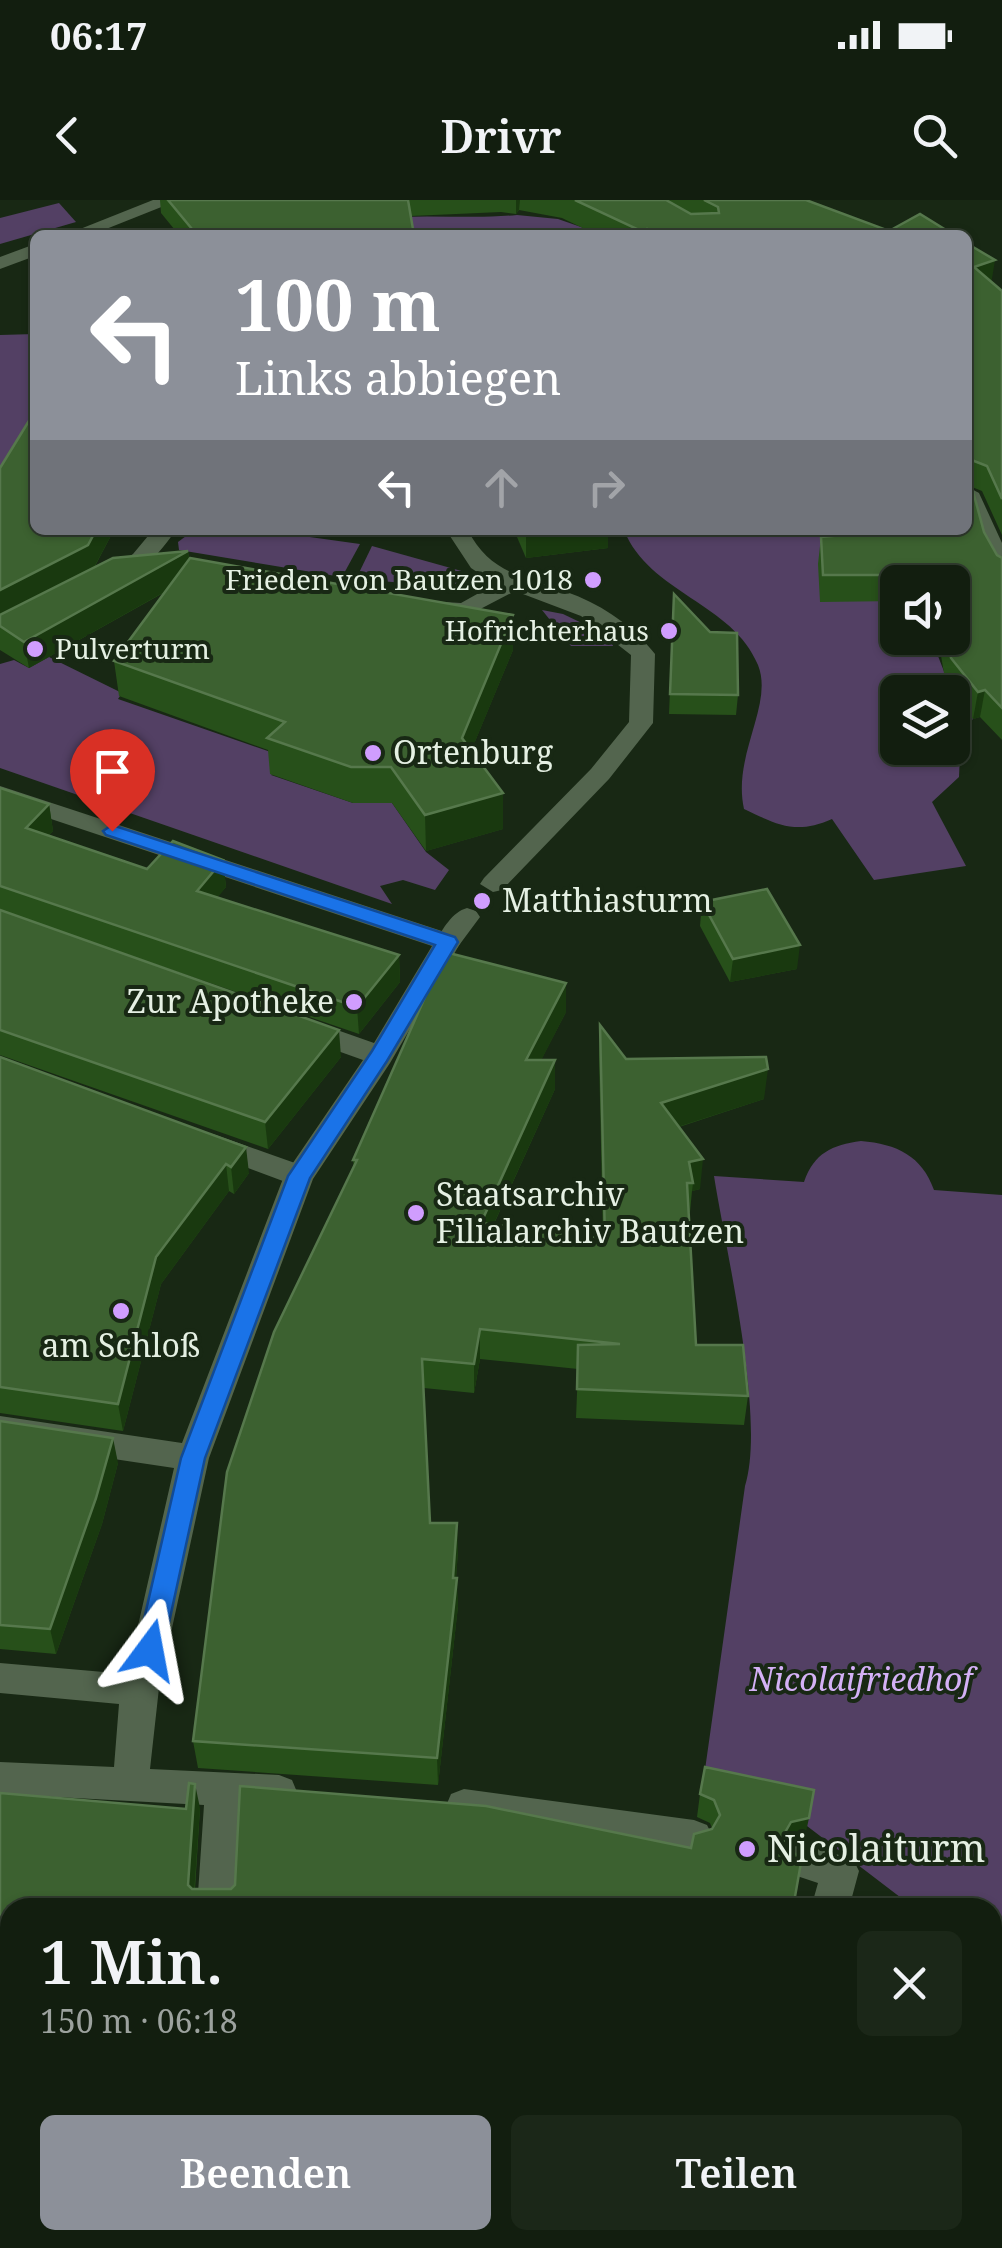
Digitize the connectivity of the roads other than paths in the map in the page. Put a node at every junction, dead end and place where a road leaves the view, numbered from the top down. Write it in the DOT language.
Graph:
graph roads {
  1 [pos="170,200"];
  2 [pos="88,230"];
  3 [pos="30,252"];
  4 [pos="0,263"];
  5 [pos="972,502"];
  6 [pos="163,535"];
  7 [pos="459,535"];
  8 [pos="1002,577"];
  9 [pos="92,585"];
  10 [pos="509,585"];
  11 [pos="412,602"];
  12 [pos="0,794"];
  13 [pos="493,884"];
  14 [pos="271,1017"];
  15 [pos="380,1056"];
  16 [pos="187,1135"];
  17 [pos="299,1176"];
  18 [pos="0,1429"];
  19 [pos="193,1458"];
  20 [pos="0,1678"];
  21 [pos="0,1777"];
  22 [pos="130,1785"];
  23 [pos="223,1788"];
  24 [pos="316,1795"];
  25 [pos="429,1804"];
  26 [pos="694,1837"];
  27 [pos="801,1860"];
  28 [pos="217,1898"];
  29 [pos="833,1898"];
  1 -- 2 [label="street"];
  3 -- 4 [label="street"];
  5 -- 8 [label="street"];
  6 -- 9 [label="street"];
  7 -- 10 [label="street"];
  10 -- 11 [label="street"];
  10 -- 13 [label="street"];
  12 -- 15 [label="street"];
  14 -- 15 [label="street"];
  15 -- 17 [label="street"];
  16 -- 17 [label="street"];
  17 -- 19 [label="street"];
  18 -- 19 [label="street"];
  19 -- 22 [label="street"];
  20 -- 21 [label="street"];
  21 -- 22 [label="street"];
  22 -- 23 [label="street"];
  23 -- 24 [label="street"];
  23 -- 28 [label="street"];
  25 -- 26 [label="street"];
  27 -- 29 [label="street"];
}
